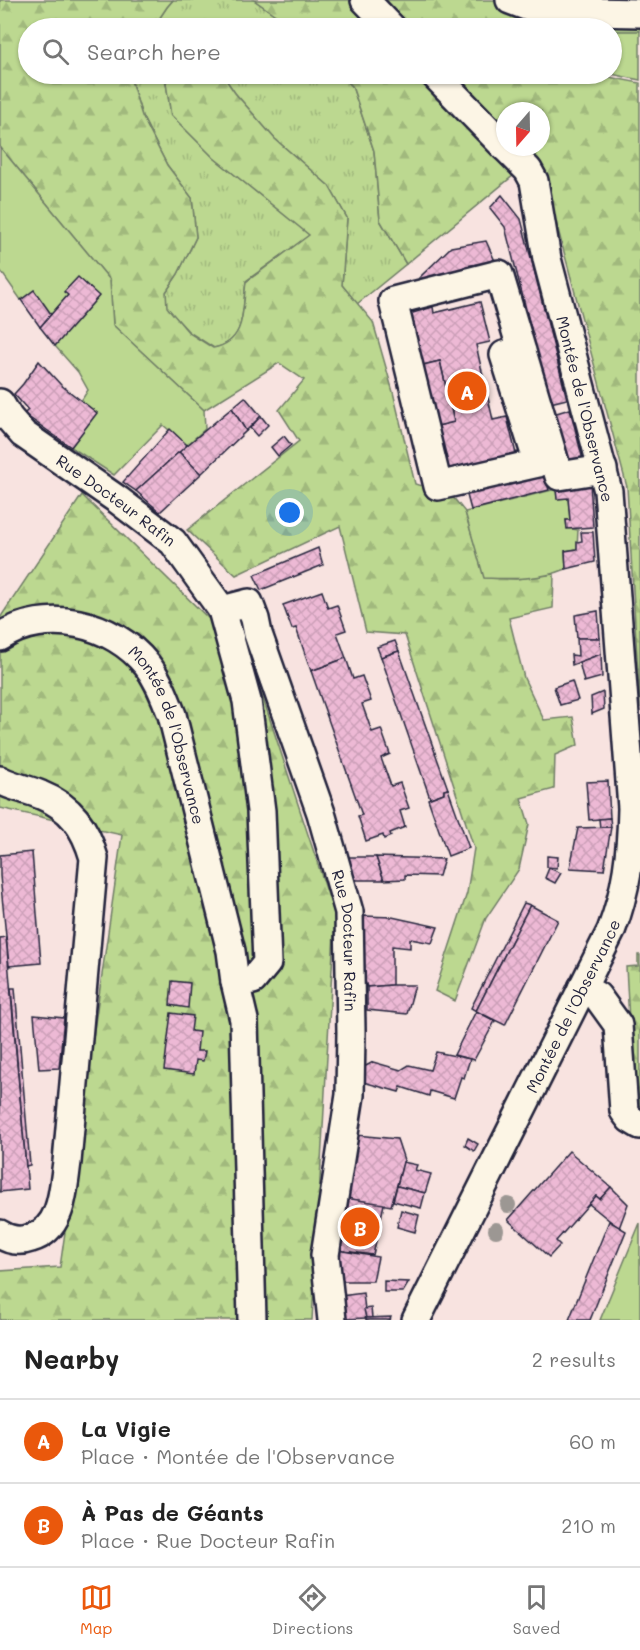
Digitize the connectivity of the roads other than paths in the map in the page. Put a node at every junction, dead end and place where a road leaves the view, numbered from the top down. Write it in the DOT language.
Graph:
graph roads {
  1 [pos="365,0"];
  2 [pos="510,0"];
  3 [pos="640,13"];
  4 [pos="382,18"];
  5 [pos="444,84"];
  6 [pos="496,138"];
  7 [pos="514,156"];
  8 [pos="522,351"];
  9 [pos="0,403"];
  10 [pos="603,469"];
  11 [pos="222,609"];
  12 [pos="0,637"];
  13 [pos="0,780"];
  14 [pos="236,982"];
  15 [pos="582,988"];
  16 [pos="640,1125"];
  17 [pos="0,1234"];
  18 [pos="252,1320"];
  19 [pos="332,1320"];
  20 [pos="416,1320"];
  1 -- 4 [label="street"];
  2 -- 3 [label="street"];
  5 -- 6 [label="street, Montée de l'Observance"];
  7 -- 10 [label="street, Montée de l'Observance"];
  8 -- 8 [label="street"];
  8 -- 10 [label="street"];
  9 -- 11 [label="street, Rue Docteur Rafin"];
  10 -- 15 [label="street, Montée de l'Observance"];
  11 -- 14 [label="street, Rue Docteur Rafin"];
  11 -- 19 [label="street, Rue Docteur Rafin"];
  12 -- 14 [label="street, Montée de l'Observance"];
  13 -- 17 [label="street"];
  14 -- 18 [label="street, Montée de l'Observance"];
  15 -- 16 [label="street"];
  15 -- 20 [label="street, Montée de l'Observance"];
}
